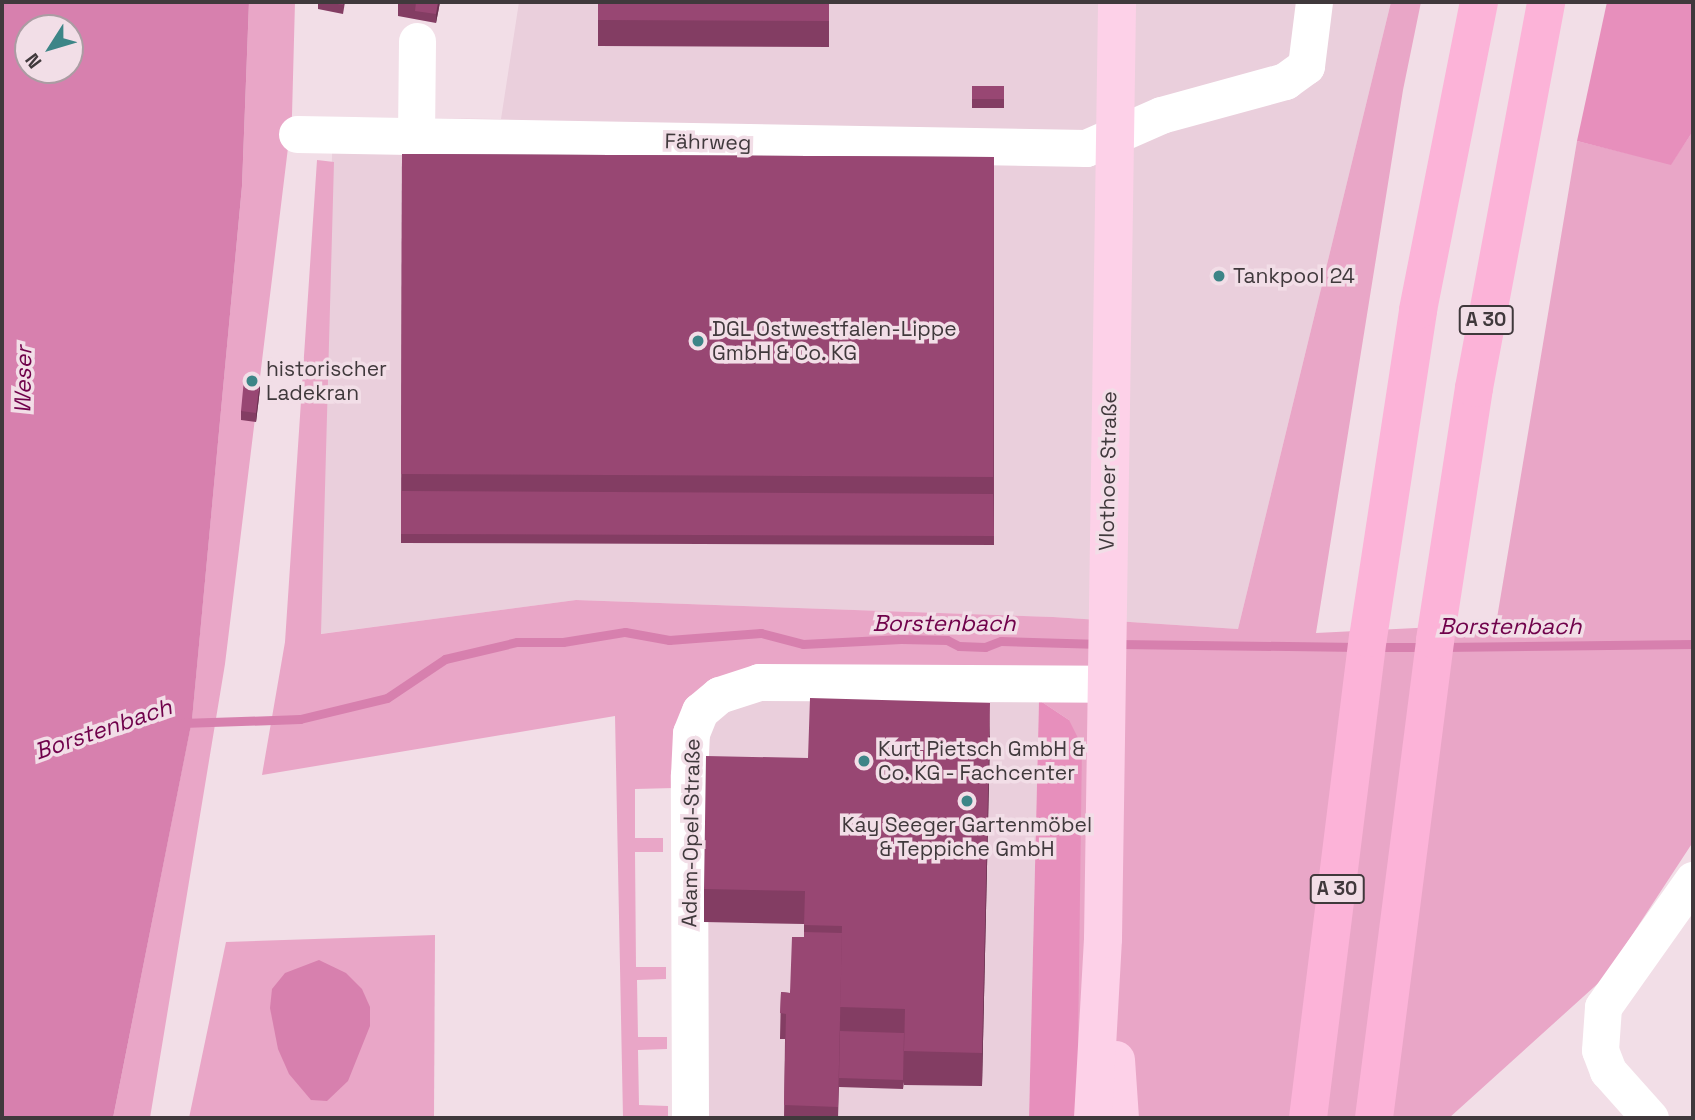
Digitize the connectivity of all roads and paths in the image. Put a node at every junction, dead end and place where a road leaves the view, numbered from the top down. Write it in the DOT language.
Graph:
graph roads {
  1 [pos="1117,2"];
  2 [pos="1314,2"];
  3 [pos="1479,2"];
  4 [pos="1546,2"];
  5 [pos="417,41"];
  6 [pos="297,134"];
  7 [pos="1115,134"];
  8 [pos="416,137"];
  9 [pos="1104,684"];
  10 [pos="1693,880"];
  11 [pos="1103,940"];
  12 [pos="697,1108"];
  13 [pos="1093,1118"];
  14 [pos="1120,1118"];
  15 [pos="1308,1118"];
  16 [pos="1374,1118"];
  17 [pos="1650,1118"];
  1 -- 7 [label="main road, Vlothoer Straße"];
  2 -- 7 [label="street, Fährweg"];
  3 -- 15 [label="highway, A 30"];
  4 -- 16 [label="highway, A 30"];
  5 -- 8 [label="street"];
  6 -- 8 [label="street, Fährweg"];
  7 -- 8 [label="street, Fährweg"];
  7 -- 9 [label="main road, Vlothoer Straße"];
  9 -- 11 [label="main road, Vlothoer Straße"];
  9 -- 12 [label="street, Adam-Opel-Straße"];
  10 -- 17 [label="street"];
  11 -- 13 [label="main road, Vlothoer Straße"];
  11 -- 14 [label="main road, Vlothoer Straße"];
}
